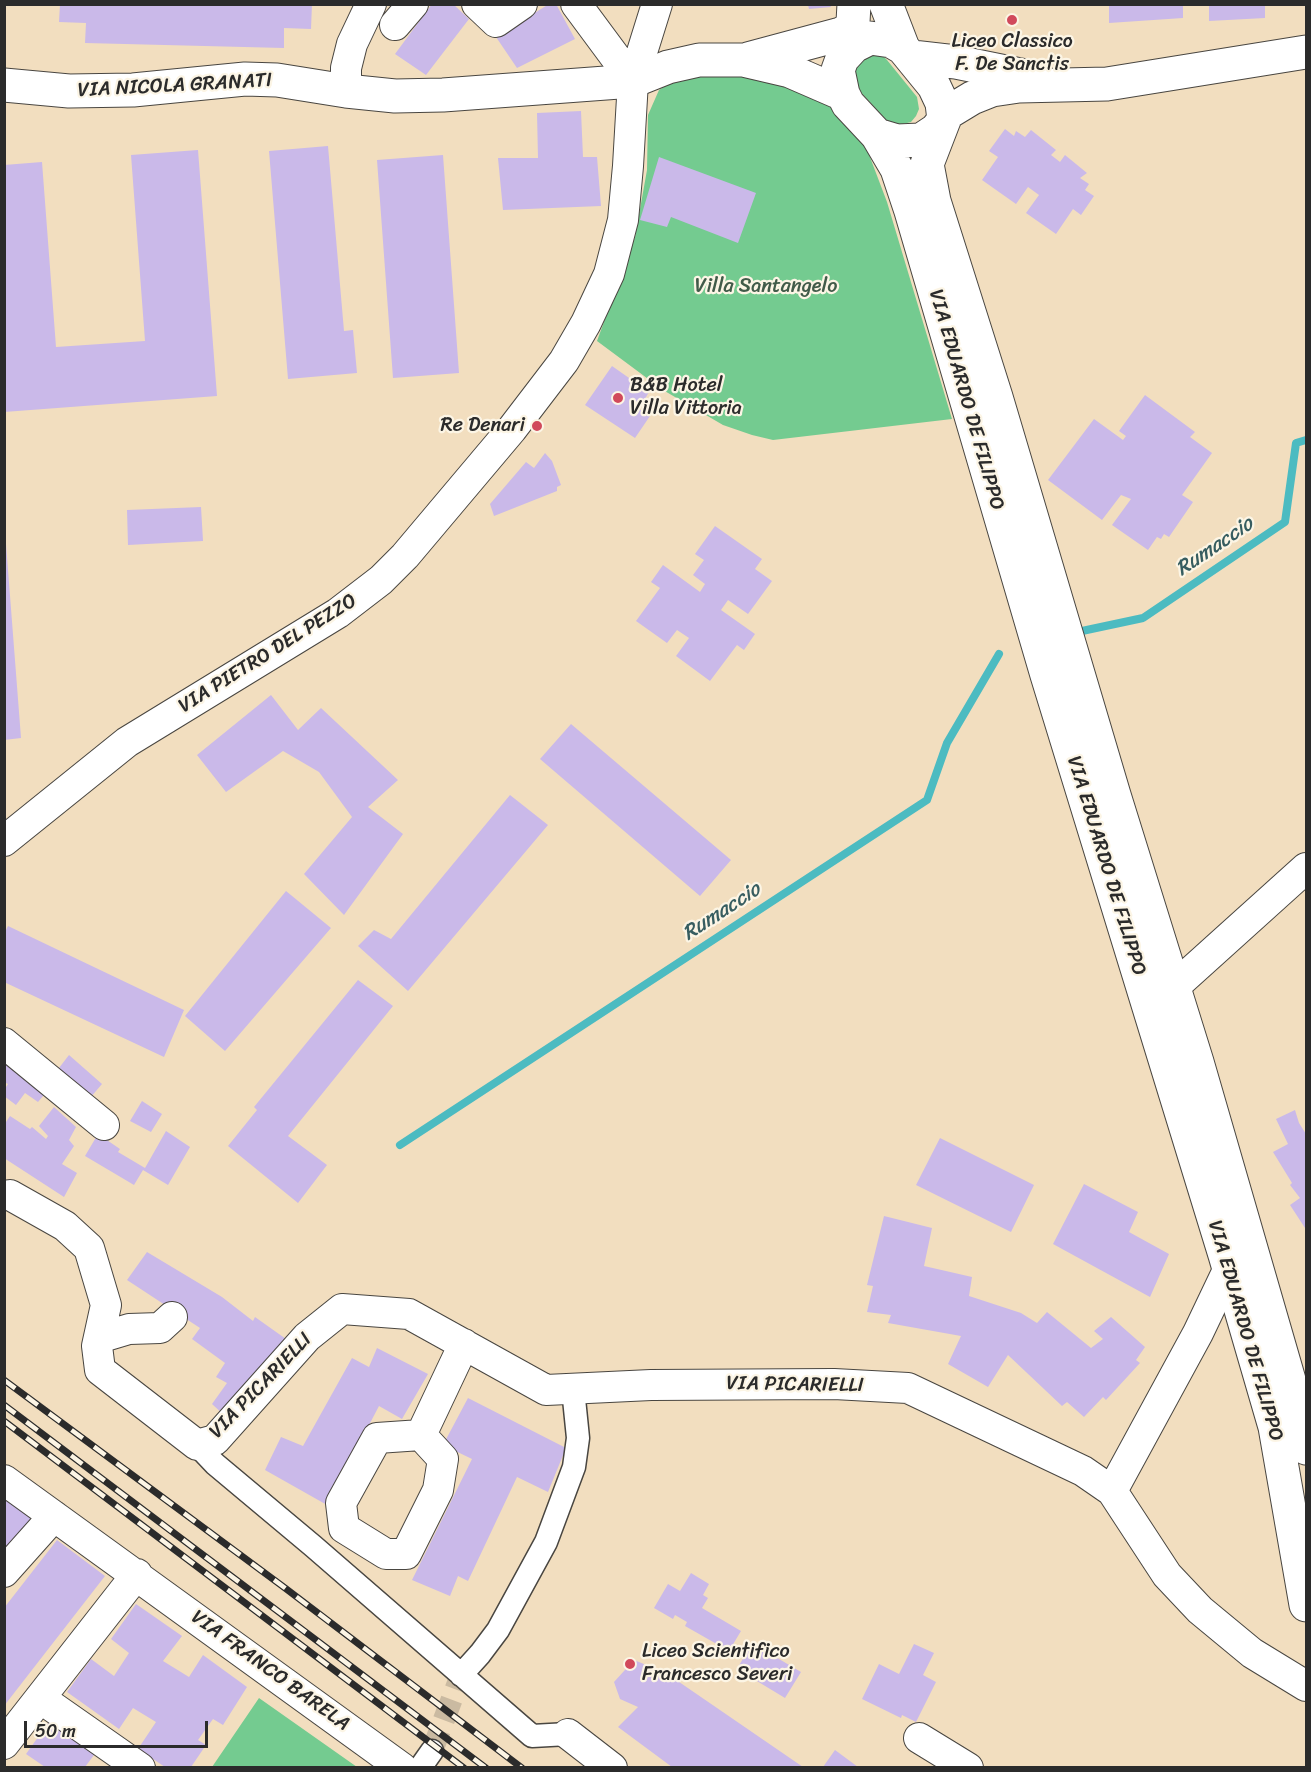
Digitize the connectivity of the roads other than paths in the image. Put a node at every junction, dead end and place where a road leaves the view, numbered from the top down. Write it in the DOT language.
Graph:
graph roads {
  1 [pos="371,4"];
  2 [pos="477,4"];
  3 [pos="522,4"];
  4 [pos="576,4"];
  5 [pos="588,4"];
  6 [pos="854,4"];
  7 [pos="886,4"];
  8 [pos="657,5"];
  9 [pos="908,52"];
  10 [pos="1306,52"];
  11 [pos="743,60"];
  12 [pos="633,81"];
  13 [pos="1064,84"];
  14 [pos="4,85"];
  15 [pos="346,91"];
  16 [pos="843,94"];
  17 [pos="944,117"];
  18 [pos="877,135"];
  19 [pos="4,841"];
  20 [pos="1306,868"];
  21 [pos="1174,987"];
  22 [pos="4,1044"];
  23 [pos="104,1125"];
  24 [pos="10,1195"];
  25 [pos="1229,1268"];
  26 [pos="172,1317"];
  27 [pos="464,1344"];
  28 [pos="92,1354"];
  29 [pos="573,1389"];
  30 [pos="421,1435"];
  31 [pos="197,1445"];
  32 [pos="1306,1448"];
  33 [pos="4,1480"];
  34 [pos="1113,1491"];
  35 [pos="54,1516"];
  36 [pos="4,1572"];
  37 [pos="137,1574"];
  38 [pos="1306,1605"];
  39 [pos="461,1675"];
  40 [pos="1306,1686"];
  41 [pos="40,1698"];
  42 [pos="568,1734"];
  43 [pos="919,1738"];
  44 [pos="4,1744"];
  45 [pos="140,1767"];
  46 [pos="402,1767"];
  47 [pos="612,1767"];
  48 [pos="968,1767"];
  1 -- 15 [label="street"];
  2 -- 3 [label="street"];
  4 -- 12 [label="street"];
  5 -- 12 [label="street"];
  6 -- 11 [label="street"];
  7 -- 9 [label="street"];
  8 -- 12 [label="street, VIA PIETRO DEL PEZZO"];
  9 -- 13 [label="street"];
  9 -- 16 [label="street"];
  9 -- 17 [label="street"];
  10 -- 13 [label="street"];
  11 -- 12 [label="street"];
  11 -- 16 [label="street"];
  12 -- 15 [label="street, VIA NICOLA GRANATI"];
  12 -- 19 [label="street, VIA PIETRO DEL PEZZO"];
  13 -- 17 [label="street"];
  14 -- 15 [label="street, VIA NICOLA GRANATI"];
  16 -- 18 [label="street"];
  17 -- 18 [label="street"];
  17 -- 21 [label="street, VIA EDUARDO DE FILIPPO"];
  18 -- 25 [label="street, VIA EDUARDO DE FILIPPO"];
  20 -- 21 [label="street"];
  21 -- 32 [label="street, VIA EDUARDO DE FILIPPO"];
  22 -- 23 [label="street"];
  24 -- 28 [label="street"];
  25 -- 34 [label="street"];
  25 -- 38 [label="street, VIA EDUARDO DE FILIPPO"];
  26 -- 28 [label="street"];
  27 -- 29 [label="street, VIA PICARIELLI"];
  27 -- 30 [label="street"];
  27 -- 31 [label="street, VIA PICARIELLI"];
  28 -- 31 [label="street, VIA PICARIELLI"];
  29 -- 34 [label="street, VIA PICARIELLI"];
  29 -- 39 [label="street"];
  31 -- 39 [label="street"];
  33 -- 35 [label="street, VIA FRANCO BARELA"];
  34 -- 40 [label="street, VIA PICARIELLI"];
  35 -- 36 [label="street"];
  35 -- 37 [label="street, VIA FRANCO BARELA"];
  37 -- 41 [label="street"];
  37 -- 46 [label="street, VIA FRANCO BARELA"];
  39 -- 42 [label="street"];
  41 -- 44 [label="street"];
  41 -- 45 [label="street"];
  42 -- 47 [label="street"];
  43 -- 48 [label="street"];
}
